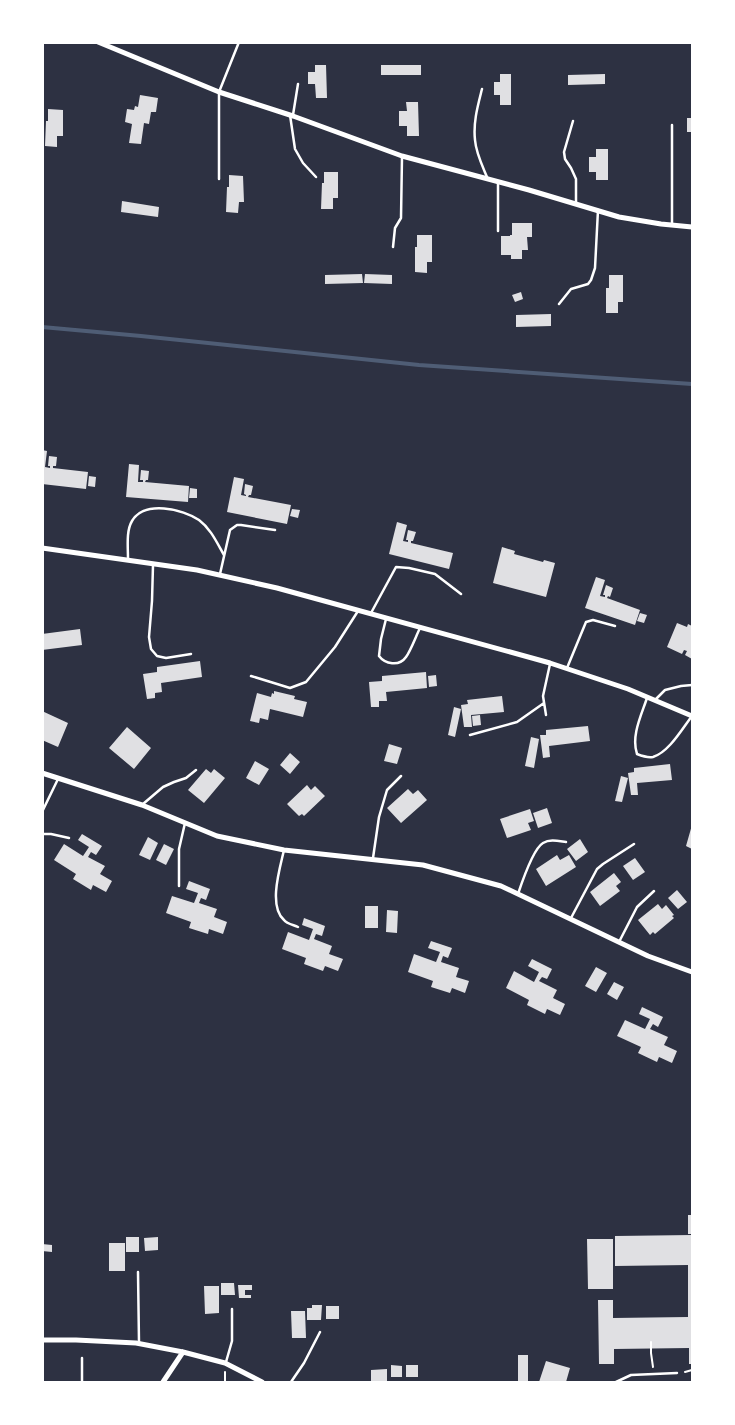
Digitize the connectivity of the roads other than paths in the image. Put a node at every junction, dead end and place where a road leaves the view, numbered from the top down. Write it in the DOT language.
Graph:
graph roads {
  1 [pos="98,42"];
  2 [pos="238,42"];
  3 [pos="107,44"];
  4 [pos="298,84"];
  5 [pos="482,88"];
  6 [pos="219,92"];
  7 [pos="292,116"];
  8 [pos="573,121"];
  9 [pos="672,125"];
  10 [pos="402,156"];
  11 [pos="316,177"];
  12 [pos="487,179"];
  13 [pos="219,180"];
  14 [pos="498,182"];
  15 [pos="576,204"];
  16 [pos="598,210"];
  17 [pos="672,225"];
  18 [pos="692,227"];
  19 [pos="498,231"];
  20 [pos="393,247"];
  21 [pos="559,304"];
  22 [pos="275,530"];
  23 [pos="42,548"];
  24 [pos="224,555"];
  25 [pos="128,559"];
  26 [pos="153,563"];
  27 [pos="220,575"];
  28 [pos="461,594"];
  29 [pos="359,610"];
  30 [pos="372,613"];
  31 [pos="386,617"];
  32 [pos="420,626"];
  33 [pos="614,626"];
  34 [pos="191,654"];
  35 [pos="550,662"];
  36 [pos="567,668"];
  37 [pos="251,676"];
  38 [pos="692,685"];
  39 [pos="647,697"];
  40 [pos="655,700"];
  41 [pos="544,703"];
  42 [pos="546,715"];
  43 [pos="692,716"];
  44 [pos="470,734"];
  45 [pos="196,770"];
  46 [pos="42,773"];
  47 [pos="400,776"];
  48 [pos="58,779"];
  49 [pos="142,805"];
  50 [pos="42,812"];
  51 [pos="185,823"];
  52 [pos="42,834"];
  53 [pos="69,838"];
  54 [pos="566,842"];
  55 [pos="634,844"];
  56 [pos="284,850"];
  57 [pos="373,860"];
  58 [pos="179,886"];
  59 [pos="654,891"];
  60 [pos="518,894"];
  61 [pos="571,918"];
  62 [pos="298,927"];
  63 [pos="619,942"];
  64 [pos="692,972"];
  65 [pos="138,1272"];
  66 [pos="232,1309"];
  67 [pos="320,1332"];
  68 [pos="42,1340"];
  69 [pos="139,1343"];
  70 [pos="183,1352"];
  71 [pos="82,1358"];
  72 [pos="225,1363"];
  73 [pos="677,1373"];
  74 [pos="82,1382"];
  75 [pos="163,1382"];
  76 [pos="262,1382"];
  77 [pos="291,1382"];
  78 [pos="616,1382"];
  1 -- 3 [label="street"];
  2 -- 6 [label="lane"];
  3 -- 6 [label="street"];
  4 -- 7 [label="lane"];
  5 -- 12 [label="lane"];
  6 -- 7 [label="street"];
  6 -- 13 [label="lane"];
  7 -- 10 [label="street"];
  7 -- 11 [label="lane"];
  8 -- 15 [label="lane"];
  9 -- 17 [label="lane"];
  10 -- 12 [label="street"];
  10 -- 20 [label="lane"];
  12 -- 14 [label="street"];
  14 -- 15 [label="street"];
  14 -- 19 [label="lane"];
  15 -- 16 [label="street"];
  16 -- 17 [label="street"];
  16 -- 21 [label="lane"];
  17 -- 18 [label="street"];
  22 -- 24 [label="lane"];
  23 -- 25 [label="street"];
  24 -- 25 [label="lane"];
  24 -- 27 [label="lane"];
  25 -- 26 [label="street"];
  26 -- 27 [label="street"];
  26 -- 34 [label="lane"];
  27 -- 29 [label="street"];
  28 -- 30 [label="lane"];
  29 -- 30 [label="street"];
  29 -- 37 [label="lane"];
  30 -- 31 [label="street"];
  31 -- 32 [label="street"];
  31 -- 32 [label="lane"];
  32 -- 35 [label="street"];
  33 -- 36 [label="lane"];
  35 -- 36 [label="street"];
  35 -- 41 [label="lane"];
  36 -- 39 [label="street"];
  38 -- 40 [label="lane"];
  39 -- 40 [label="street"];
  39 -- 43 [label="lane"];
  40 -- 43 [label="street"];
  41 -- 42 [label="lane"];
  41 -- 44 [label="lane"];
  45 -- 49 [label="lane"];
  46 -- 48 [label="street"];
  47 -- 57 [label="lane"];
  48 -- 49 [label="street"];
  48 -- 50 [label="lane"];
  49 -- 51 [label="street"];
  51 -- 56 [label="street"];
  51 -- 58 [label="lane"];
  52 -- 53 [label="lane"];
  54 -- 60 [label="lane"];
  55 -- 61 [label="lane"];
  56 -- 57 [label="street"];
  56 -- 62 [label="lane"];
  57 -- 60 [label="street"];
  59 -- 63 [label="lane"];
  60 -- 61 [label="street"];
  61 -- 63 [label="street"];
  63 -- 64 [label="street"];
  65 -- 69 [label="lane"];
  66 -- 72 [label="lane"];
  67 -- 77 [label="lane"];
  68 -- 69 [label="street"];
  69 -- 70 [label="street"];
  70 -- 72 [label="street"];
  70 -- 75 [label="street"];
  71 -- 74 [label="lane"];
  72 -- 76 [label="street"];
  73 -- 78 [label="lane"];
}
